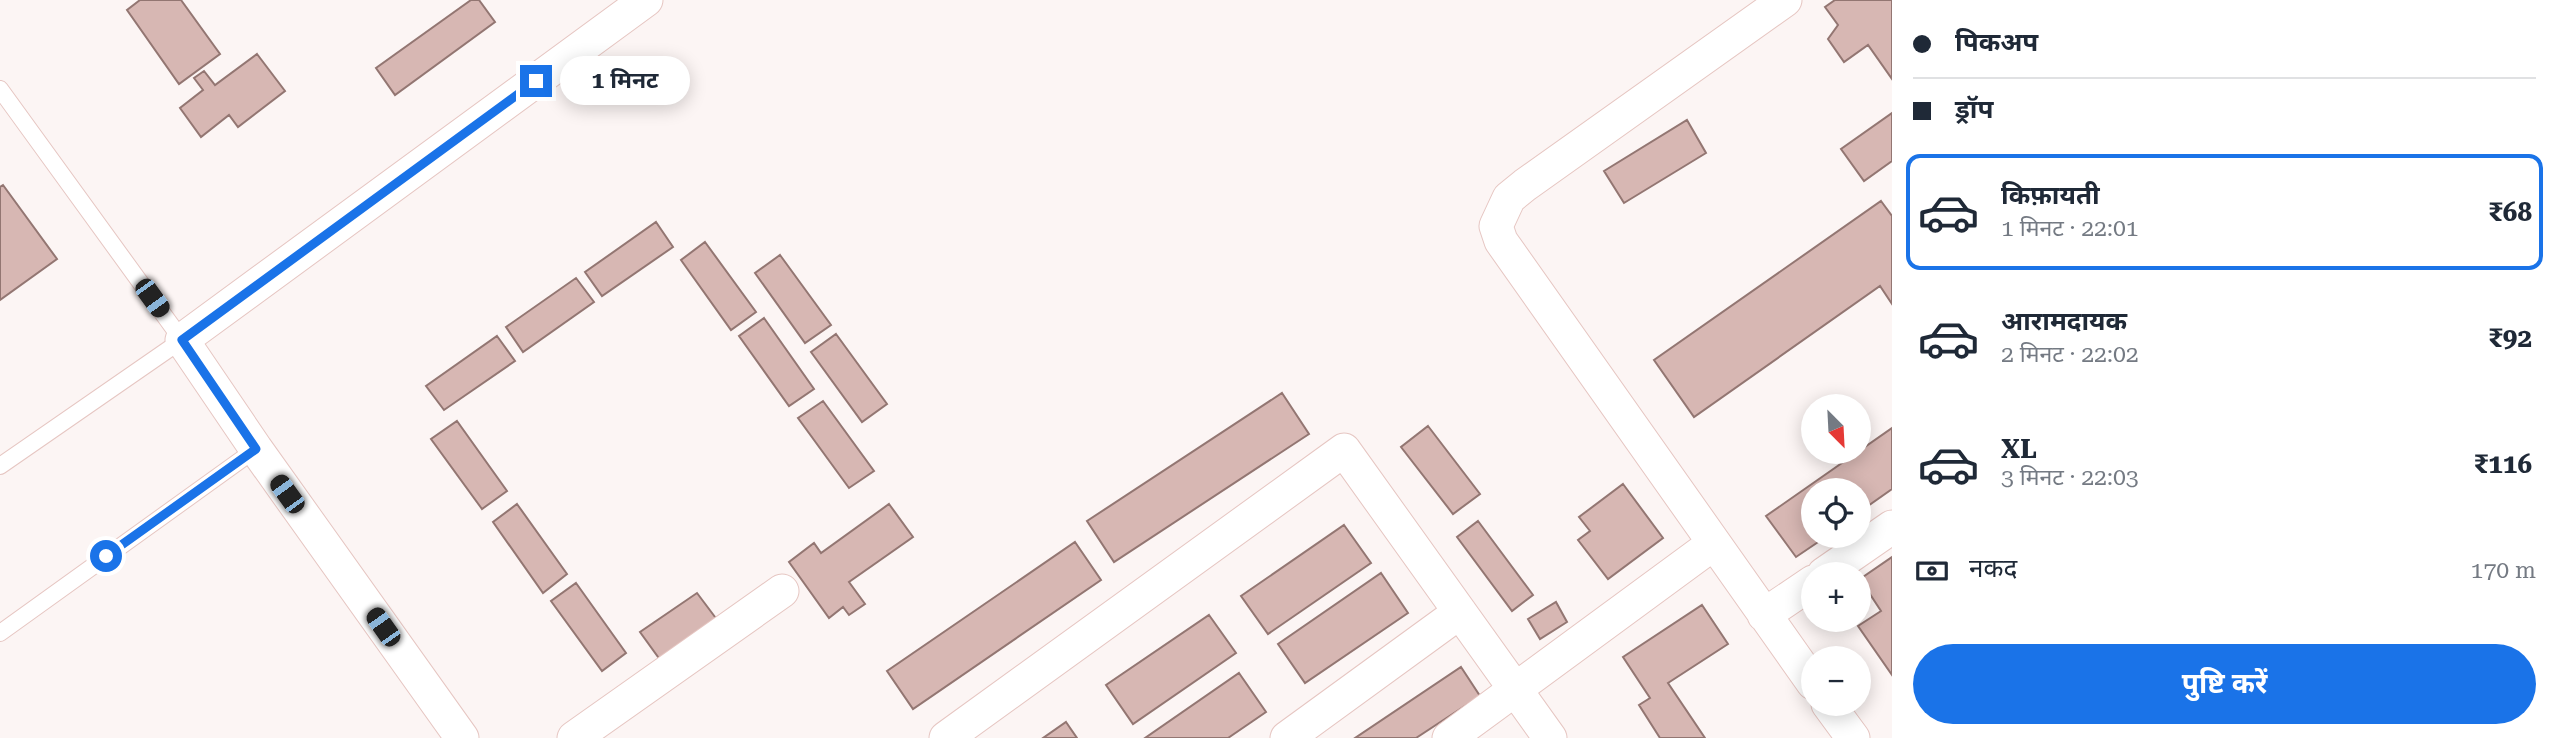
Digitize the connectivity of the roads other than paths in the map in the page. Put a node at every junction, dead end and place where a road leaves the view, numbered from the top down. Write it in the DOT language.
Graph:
graph roads {
  1 [pos="646,0"];
  2 [pos="1785,0"];
  3 [pos="0,89"];
  4 [pos="182,340"];
  5 [pos="256,449"];
  6 [pos="0,466"];
  7 [pos="1892,527"];
  8 [pos="1713,544"];
  9 [pos="1841,562"];
  10 [pos="1801,590"];
  11 [pos="782,591"];
  12 [pos="1460,612"];
  13 [pos="1765,615"];
  14 [pos="0,633"];
  15 [pos="1801,666"];
  16 [pos="1516,691"];
  17 [pos="1837,716"];
  18 [pos="462,738"];
  19 [pos="574,738"];
  20 [pos="946,738"];
  21 [pos="1287,738"];
  22 [pos="1449,738"];
  23 [pos="1550,738"];
  24 [pos="1853,738"];
  1 -- 4 [label="street"];
  2 -- 8 [label="street"];
  3 -- 4 [label="lane"];
  4 -- 5 [label="street"];
  4 -- 6 [label="lane"];
  5 -- 14 [label="lane"];
  5 -- 18 [label="street"];
  7 -- 9 [label="street"];
  8 -- 13 [label="street"];
  8 -- 16 [label="street"];
  10 -- 13 [label="street"];
  11 -- 19 [label="street"];
  12 -- 16 [label="street"];
  12 -- 20 [label="street"];
  12 -- 21 [label="street"];
  13 -- 15 [label="street"];
  16 -- 22 [label="street"];
  16 -- 23 [label="street"];
  17 -- 24 [label="street"];
}
